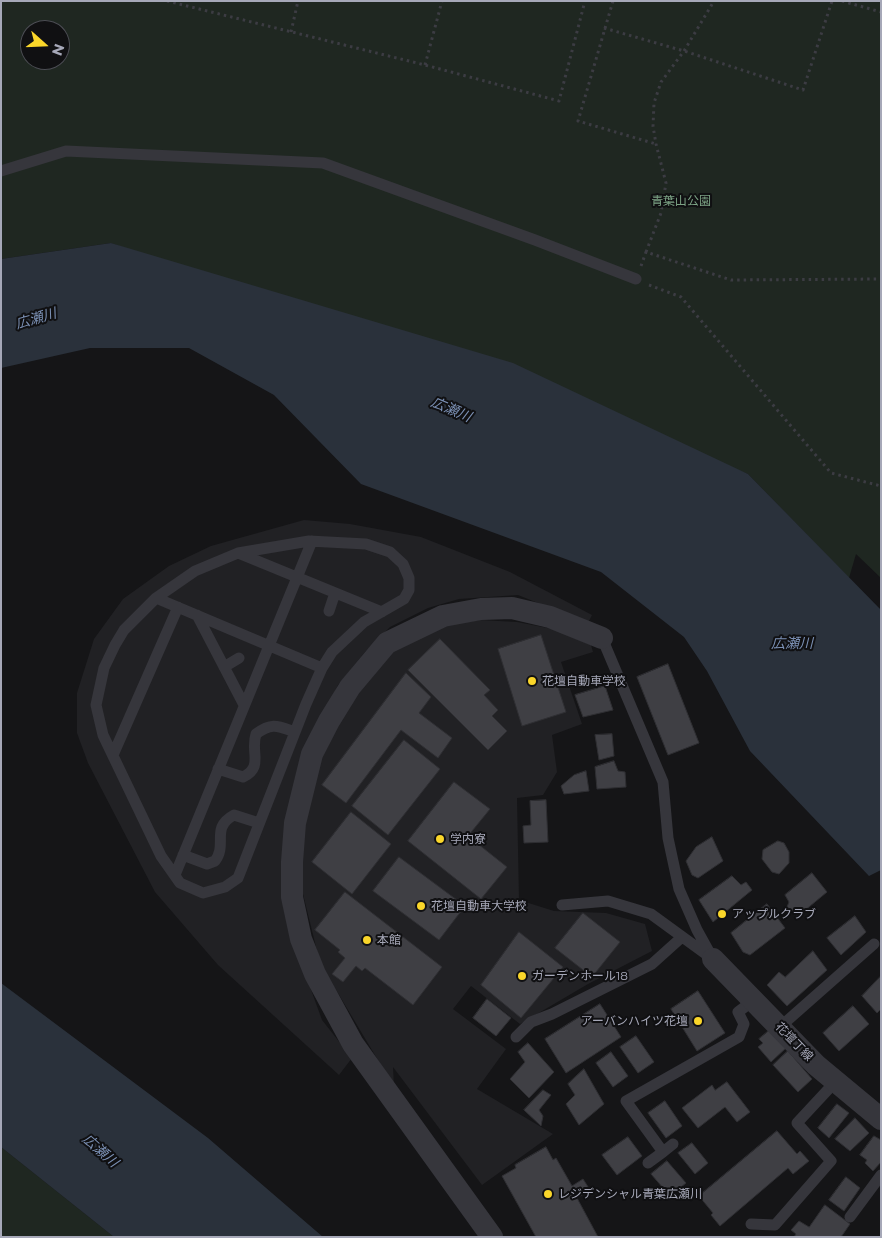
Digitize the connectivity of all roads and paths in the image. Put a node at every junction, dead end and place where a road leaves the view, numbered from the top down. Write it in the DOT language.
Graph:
graph roads {
  1 [pos="167,1"];
  2 [pos="298,1"];
  3 [pos="442,1"];
  4 [pos="584,1"];
  5 [pos="613,1"];
  6 [pos="714,1"];
  7 [pos="832,1"];
  8 [pos="842,1"];
  9 [pos="881,12"];
  10 [pos="604,28"];
  11 [pos="291,32"];
  12 [pos="684,51"];
  13 [pos="425,65"];
  14 [pos="656,144"];
  15 [pos="1,171"];
  16 [pos="646,252"];
  17 [pos="636,279"];
  18 [pos="881,279"];
  19 [pos="881,486"];
  20 [pos="312,542"];
  21 [pos="238,553"];
  22 [pos="297,577"];
  23 [pos="335,593"];
  24 [pos="156,598"];
  25 [pos="178,607"];
  26 [pos="329,610"];
  27 [pos="382,612"];
  28 [pos="198,615"];
  29 [pos="602,638"];
  30 [pos="269,645"];
  31 [pos="239,658"];
  32 [pos="224,667"];
  33 [pos="322,668"];
  34 [pos="244,705"];
  35 [pos="295,732"];
  36 [pos="113,755"];
  37 [pos="218,769"];
  38 [pos="260,823"];
  39 [pos="183,855"];
  40 [pos="175,876"];
  41 [pos="562,906"];
  42 [pos="682,937"];
  43 [pos="874,944"];
  44 [pos="713,959"];
  45 [pos="754,1000"];
  46 [pos="780,1026"];
  47 [pos="516,1037"];
  48 [pos="836,1081"];
  49 [pos="881,1119"];
  50 [pos="674,1144"];
  51 [pos="663,1152"];
  52 [pos="648,1163"];
  53 [pos="881,1175"];
  54 [pos="850,1217"];
  55 [pos="751,1224"];
  56 [pos="492,1237"];
  1 -- 11 [label="path"];
  2 -- 11 [label="path"];
  3 -- 13 [label="path"];
  4 -- 13 [label="path"];
  5 -- 10 [label="path"];
  6 -- 12 [label="path"];
  7 -- 12 [label="path"];
  8 -- 9 [label="path"];
  10 -- 12 [label="path"];
  10 -- 14 [label="path"];
  11 -- 13 [label="path"];
  12 -- 14 [label="path"];
  14 -- 16 [label="path"];
  15 -- 17 [label="lane"];
  16 -- 17 [label="path"];
  16 -- 18 [label="path"];
  17 -- 19 [label="path"];
  20 -- 21 [label="lane"];
  20 -- 22 [label="lane"];
  20 -- 27 [label="lane"];
  21 -- 22 [label="lane"];
  21 -- 24 [label="lane"];
  22 -- 23 [label="lane"];
  22 -- 30 [label="lane"];
  23 -- 26 [label="lane"];
  23 -- 27 [label="lane"];
  24 -- 25 [label="lane"];
  24 -- 36 [label="lane"];
  25 -- 28 [label="lane"];
  25 -- 36 [label="lane"];
  27 -- 33 [label="lane"];
  28 -- 30 [label="lane"];
  28 -- 32 [label="lane"];
  29 -- 44 [label="lane"];
  29 -- 56 [label="street"];
  30 -- 33 [label="lane"];
  30 -- 34 [label="lane"];
  31 -- 32 [label="lane"];
  32 -- 34 [label="lane"];
  33 -- 35 [label="lane"];
  34 -- 37 [label="lane"];
  35 -- 37 [label="lane"];
  35 -- 38 [label="lane"];
  36 -- 40 [label="lane"];
  37 -- 39 [label="lane"];
  38 -- 39 [label="lane"];
  38 -- 40 [label="lane"];
  39 -- 40 [label="lane"];
  41 -- 42 [label="lane"];
  42 -- 44 [label="lane"];
  42 -- 47 [label="lane"];
  43 -- 46 [label="lane"];
  44 -- 45 [label="street, 花壇丁線"];
  45 -- 46 [label="street, 花壇丁線"];
  45 -- 51 [label="lane"];
  46 -- 48 [label="street, 花壇丁線"];
  48 -- 49 [label="street, 花壇丁線"];
  48 -- 55 [label="lane"];
  50 -- 51 [label="lane"];
  51 -- 52 [label="lane"];
  53 -- 54 [label="lane"];
}
